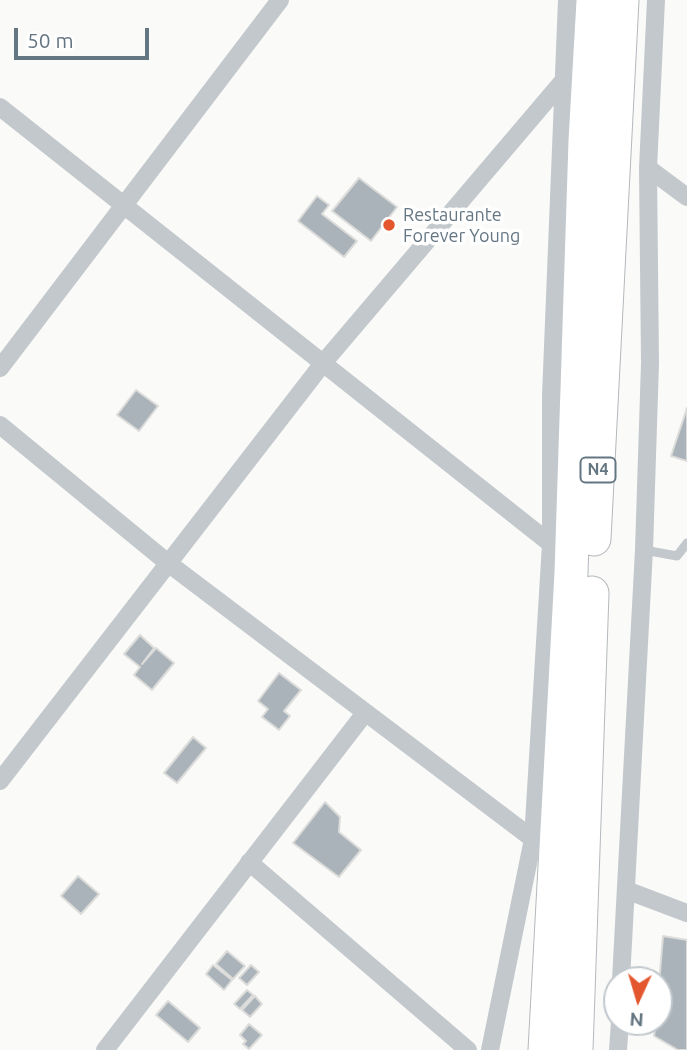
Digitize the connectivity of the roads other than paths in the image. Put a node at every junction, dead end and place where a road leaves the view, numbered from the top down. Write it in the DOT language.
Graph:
graph roads {
  1 [pos="280,0"];
  2 [pos="568,0"];
  3 [pos="593,0"];
  4 [pos="622,0"];
  5 [pos="656,0"];
  6 [pos="563,81"];
  7 [pos="0,107"];
  8 [pos="648,168"];
  9 [pos="687,197"];
  10 [pos="125,205"];
  11 [pos="324,362"];
  12 [pos="0,368"];
  13 [pos="0,425"];
  14 [pos="687,543"];
  15 [pos="551,544"];
  16 [pos="644,550"];
  17 [pos="677,556"];
  18 [pos="168,563"];
  19 [pos="687,564"];
  20 [pos="365,713"];
  21 [pos="0,780"];
  22 [pos="533,839"];
  23 [pos="250,862"];
  24 [pos="626,890"];
  25 [pos="687,913"];
  26 [pos="622,966"];
  27 [pos="105,1050"];
  28 [pos="468,1050"];
  29 [pos="490,1050"];
  30 [pos="545,1050"];
  31 [pos="576,1050"];
  1 -- 10 [label="street"];
  2 -- 6 [label="street"];
  3 -- 30 [label="highway, N4"];
  4 -- 31 [label="highway, N4"];
  5 -- 8 [label="street"];
  6 -- 11 [label="street"];
  6 -- 15 [label="street"];
  7 -- 10 [label="street"];
  8 -- 9 [label="street"];
  8 -- 16 [label="street"];
  10 -- 11 [label="street"];
  10 -- 12 [label="street"];
  11 -- 15 [label="street"];
  11 -- 18 [label="street"];
  13 -- 18 [label="street"];
  14 -- 17 [label="lane"];
  15 -- 22 [label="street"];
  16 -- 17 [label="lane"];
  16 -- 24 [label="street"];
  17 -- 19 [label="lane"];
  18 -- 20 [label="street"];
  18 -- 21 [label="street"];
  20 -- 22 [label="street"];
  20 -- 23 [label="street"];
  22 -- 29 [label="street"];
  23 -- 27 [label="street"];
  23 -- 28 [label="street"];
  24 -- 25 [label="street"];
  24 -- 26 [label="street"];
}
